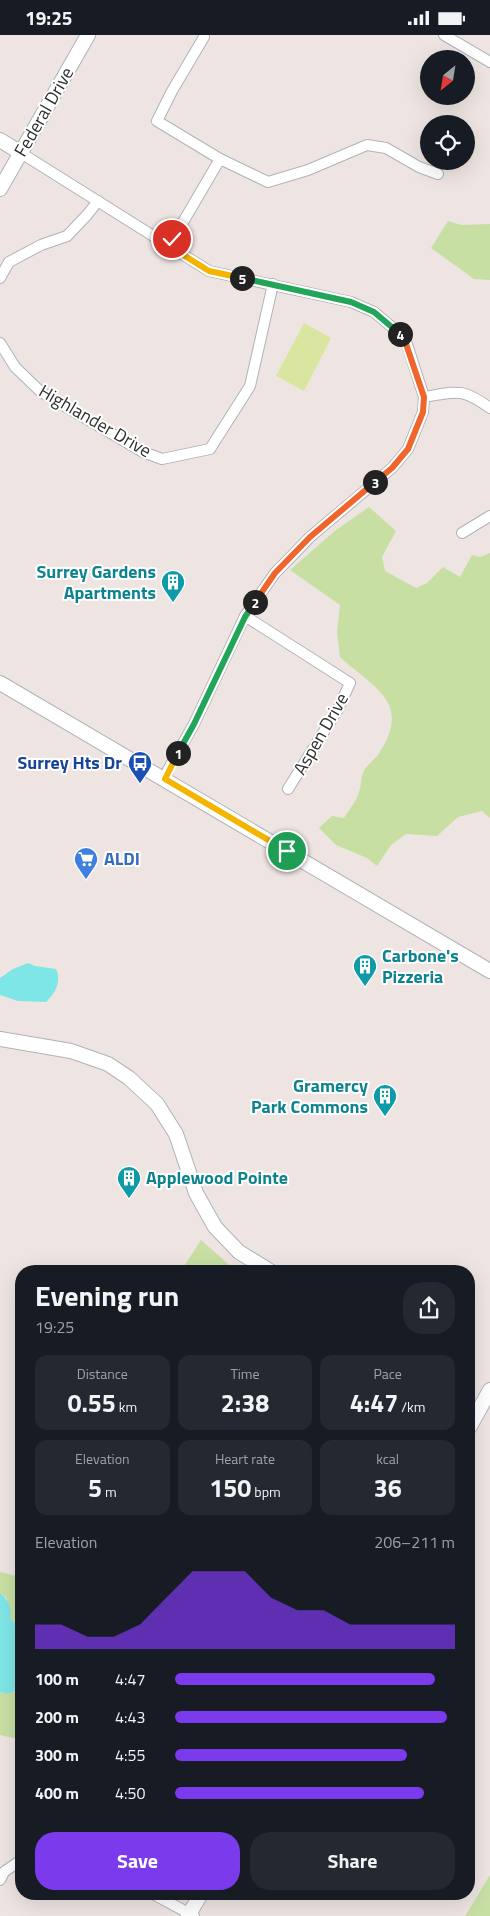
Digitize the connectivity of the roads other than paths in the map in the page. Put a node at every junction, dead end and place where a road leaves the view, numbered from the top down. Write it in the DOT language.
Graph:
graph roads {
  1 [pos="88,35"];
  2 [pos="444,35"];
  3 [pos="204,37"];
  4 [pos="490,62"];
  5 [pos="0,140"];
  6 [pos="20,153"];
  7 [pos="220,159"];
  8 [pos="438,174"];
  9 [pos="0,189"];
  10 [pos="98,201"];
  11 [pos="169,246"];
  12 [pos="0,278"];
  13 [pos="273,284"];
  14 [pos="0,343"];
  15 [pos="424,397"];
  16 [pos="490,408"];
  17 [pos="490,516"];
  18 [pos="462,533"];
  19 [pos="245,617"];
  20 [pos="0,683"];
  21 [pos="165,779"];
  22 [pos="288,789"];
  23 [pos="490,971"];
  24 [pos="0,1039"];
  25 [pos="260,1265"];
  26 [pos="490,1390"];
  27 [pos="475,1416"];
  28 [pos="15,1865"];
  29 [pos="0,1880"];
  30 [pos="164,1900"];
  31 [pos="197,1900"];
  32 [pos="190,1915"];
  1 -- 6 [label="street, Federal Drive"];
  2 -- 4 [label="street"];
  3 -- 7 [label="street"];
  5 -- 6 [label="street"];
  6 -- 9 [label="street, Federal Drive"];
  6 -- 10 [label="street"];
  7 -- 8 [label="street"];
  7 -- 11 [label="street"];
  10 -- 11 [label="street"];
  10 -- 12 [label="street"];
  11 -- 13 [label="street"];
  13 -- 14 [label="street, Highlander Drive"];
  13 -- 15 [label="street"];
  15 -- 16 [label="street"];
  15 -- 19 [label="street"];
  17 -- 18 [label="street"];
  19 -- 21 [label="street"];
  19 -- 22 [label="street, Aspen Drive"];
  20 -- 21 [label="street"];
  21 -- 23 [label="street"];
  24 -- 25 [label="street"];
  26 -- 27 [label="street"];
  28 -- 29 [label="street"];
  30 -- 32 [label="street"];
  31 -- 32 [label="street"];
}
